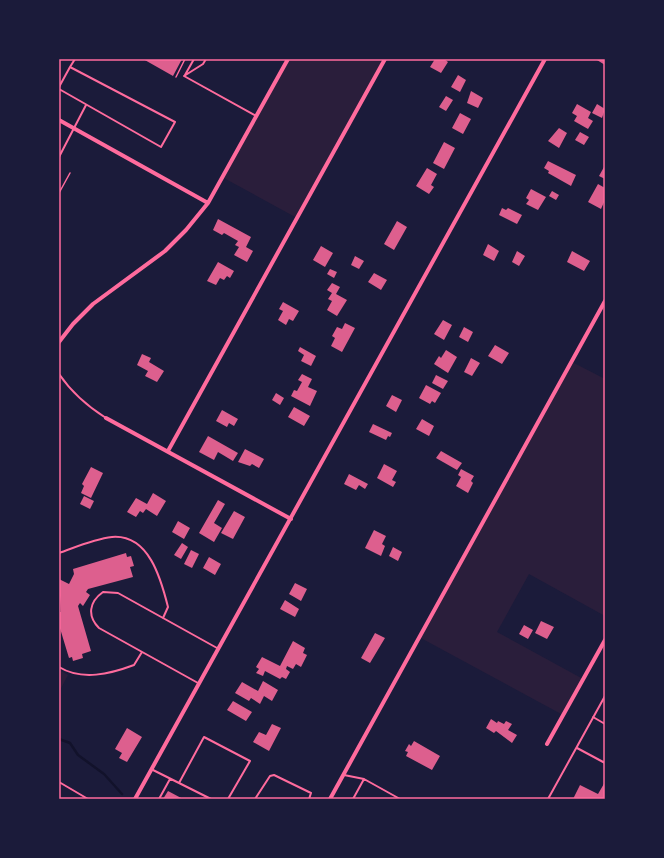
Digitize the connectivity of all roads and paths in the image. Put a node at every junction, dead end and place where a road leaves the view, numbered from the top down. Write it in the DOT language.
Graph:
graph roads {
  1 [pos="75,59"];
  2 [pos="185,59"];
  3 [pos="194,59"];
  4 [pos="206,59"];
  5 [pos="288,59"];
  6 [pos="385,59"];
  7 [pos="545,59"];
  8 [pos="70,67"];
  9 [pos="184,76"];
  10 [pos="176,77"];
  11 [pos="59,88"];
  12 [pos="87,105"];
  13 [pos="256,116"];
  14 [pos="59,120"];
  15 [pos="74,129"];
  16 [pos="59,157"];
  17 [pos="70,173"];
  18 [pos="59,193"];
  19 [pos="208,203"];
  20 [pos="605,301"];
  21 [pos="59,342"];
  22 [pos="59,374"];
  23 [pos="106,418"];
  24 [pos="168,451"];
  25 [pos="290,519"];
  26 [pos="59,553"];
  27 [pos="163,618"];
  28 [pos="605,640"];
  29 [pos="217,648"];
  30 [pos="142,652"];
  31 [pos="59,667"];
  32 [pos="198,683"];
  33 [pos="605,696"];
  34 [pos="593,717"];
  35 [pos="605,724"];
  36 [pos="547,744"];
  37 [pos="577,748"];
  38 [pos="605,763"];
  39 [pos="151,769"];
  40 [pos="343,775"];
  41 [pos="170,779"];
  42 [pos="364,779"];
  43 [pos="59,782"];
  44 [pos="179,783"];
  45 [pos="88,799"];
  46 [pos="135,799"];
  47 [pos="159,799"];
  48 [pos="211,799"];
  49 [pos="228,799"];
  50 [pos="255,799"];
  51 [pos="309,799"];
  52 [pos="330,799"];
  53 [pos="354,799"];
  54 [pos="400,799"];
  55 [pos="548,799"];
  1 -- 8 [label="lane"];
  2 -- 10 [label="path"];
  3 -- 9 [label="lane"];
  4 -- 9 [label="lane"];
  5 -- 13 [label="street"];
  6 -- 24 [label="street"];
  7 -- 25 [label="street"];
  8 -- 11 [label="lane"];
  8 -- 12 [label="lane"];
  9 -- 13 [label="lane"];
  11 -- 12 [label="lane"];
  12 -- 15 [label="lane"];
  13 -- 19 [label="street"];
  14 -- 15 [label="street"];
  15 -- 16 [label="lane"];
  15 -- 19 [label="street"];
  17 -- 18 [label="path"];
  19 -- 21 [label="street"];
  20 -- 40 [label="street"];
  22 -- 23 [label="lane"];
  23 -- 24 [label="street"];
  24 -- 25 [label="street"];
  25 -- 29 [label="street"];
  26 -- 27 [label="lane"];
  27 -- 29 [label="lane"];
  27 -- 30 [label="lane"];
  28 -- 36 [label="street"];
  29 -- 32 [label="street"];
  30 -- 31 [label="lane"];
  30 -- 32 [label="lane"];
  32 -- 39 [label="street"];
  33 -- 34 [label="lane"];
  34 -- 35 [label="lane"];
  34 -- 37 [label="lane"];
  37 -- 38 [label="lane"];
  37 -- 55 [label="lane"];
  39 -- 41 [label="lane"];
  39 -- 46 [label="street"];
  40 -- 42 [label="lane"];
  40 -- 52 [label="street"];
  41 -- 44 [label="lane"];
  41 -- 47 [label="lane"];
  42 -- 53 [label="lane"];
  42 -- 54 [label="lane"];
  43 -- 45 [label="lane"];
  44 -- 48 [label="lane"];
  44 -- 49 [label="lane"];
  50 -- 51 [label="lane"];
}
